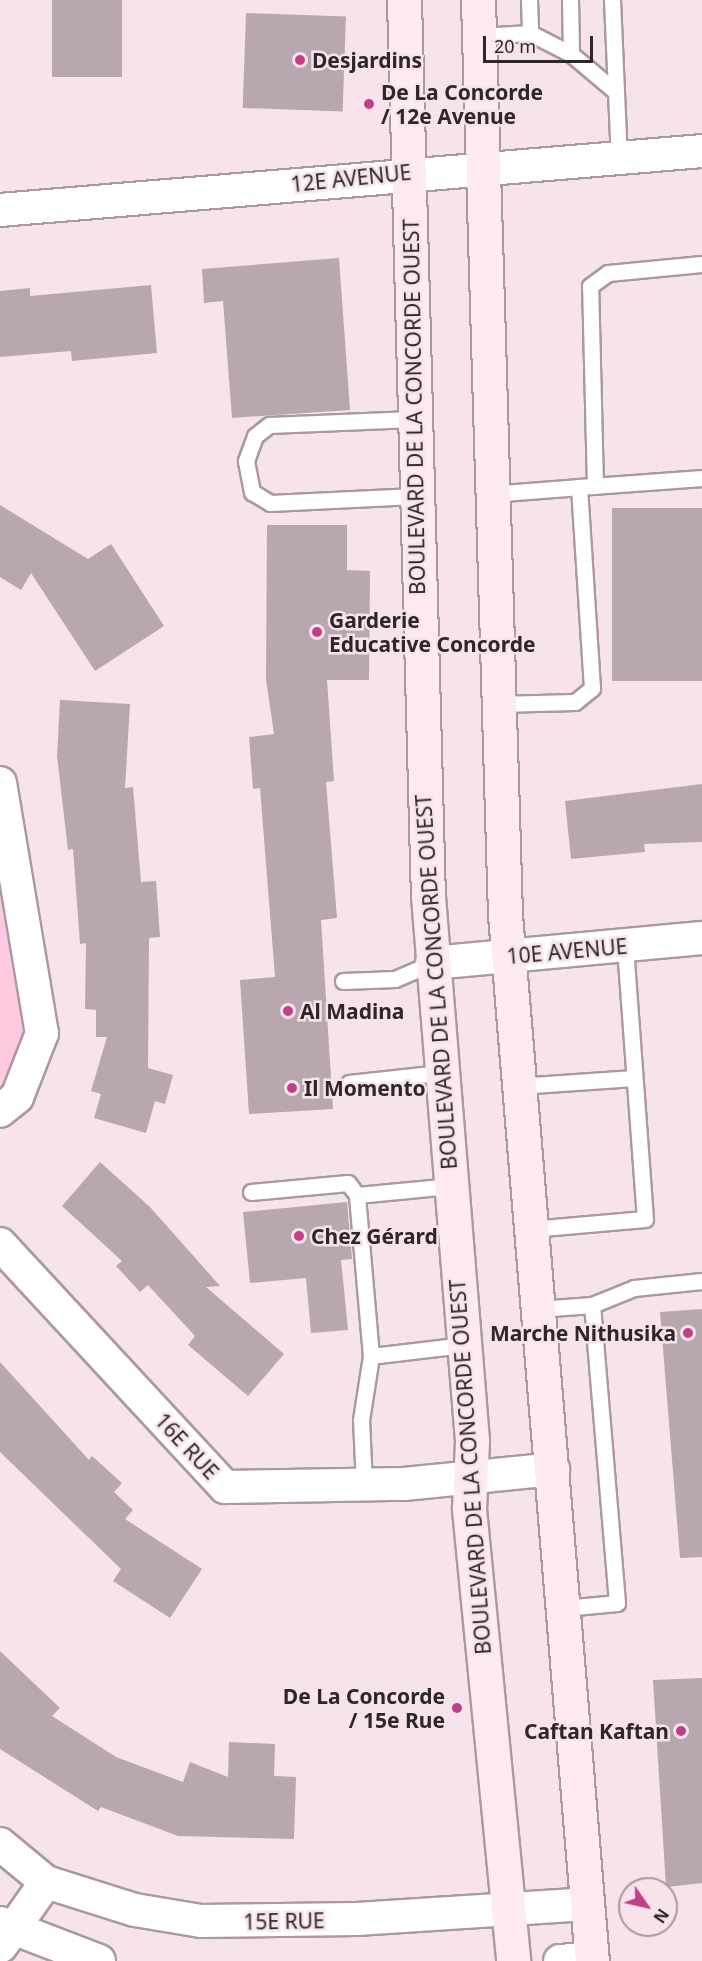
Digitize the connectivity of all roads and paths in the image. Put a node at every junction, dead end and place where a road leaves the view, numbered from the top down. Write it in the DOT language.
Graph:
graph roads {
  1 [pos="404,0"];
  2 [pos="478,0"];
  3 [pos="529,0"];
  4 [pos="570,0"];
  5 [pos="612,0"];
  6 [pos="530,33"];
  7 [pos="479,36"];
  8 [pos="571,54"];
  9 [pos="615,91"];
  10 [pos="702,151"];
  11 [pos="619,158"];
  12 [pos="482,167"];
  13 [pos="409,172"];
  14 [pos="0,210"];
  15 [pos="702,264"];
  16 [pos="413,419"];
  17 [pos="702,477"];
  18 [pos="595,486"];
  19 [pos="579,487"];
  20 [pos="491,494"];
  21 [pos="415,495"];
  22 [pos="498,704"];
  23 [pos="0,783"];
  24 [pos="702,938"];
  25 [pos="625,946"];
  26 [pos="508,956"];
  27 [pos="432,963"];
  28 [pos="344,981"];
  29 [pos="440,1073"];
  30 [pos="634,1078"];
  31 [pos="349,1083"];
  32 [pos="518,1086"];
  33 [pos="0,1111"];
  34 [pos="450,1186"];
  35 [pos="251,1192"];
  36 [pos="357,1195"];
  37 [pos="531,1229"];
  38 [pos="0,1244"];
  39 [pos="702,1281"];
  40 [pos="592,1305"];
  41 [pos="538,1309"];
  42 [pos="463,1345"];
  43 [pos="371,1356"];
  44 [pos="553,1469"];
  45 [pos="470,1478"];
  46 [pos="364,1485"];
  47 [pos="564,1608"];
  48 [pos="0,1844"];
  49 [pos="46,1882"];
  50 [pos="587,1904"];
  51 [pos="508,1909"];
  52 [pos="4,1933"];
  53 [pos="592,1959"];
  54 [pos="99,1961"];
  55 [pos="513,1961"];
  56 [pos="560,1961"];
  1 -- 13 [label="street, BOULEVARD DE LA CONCORDE OUEST"];
  2 -- 7 [label="street"];
  3 -- 6 [label="lane"];
  4 -- 8 [label="lane"];
  5 -- 9 [label="lane"];
  6 -- 7 [label="lane"];
  6 -- 8 [label="lane"];
  7 -- 12 [label="street"];
  8 -- 9 [label="lane"];
  9 -- 11 [label="lane"];
  10 -- 11 [label="street, 12E AVENUE"];
  11 -- 12 [label="street, 12E AVENUE"];
  12 -- 13 [label="street, 12E AVENUE"];
  12 -- 20 [label="street"];
  13 -- 14 [label="street, 12E AVENUE"];
  13 -- 16 [label="street, BOULEVARD DE LA CONCORDE OUEST"];
  15 -- 18 [label="lane"];
  16 -- 21 [label="street, BOULEVARD DE LA CONCORDE OUEST"];
  16 -- 21 [label="lane"];
  17 -- 18 [label="lane"];
  18 -- 19 [label="lane"];
  19 -- 20 [label="lane"];
  19 -- 22 [label="lane"];
  20 -- 22 [label="street"];
  21 -- 27 [label="street, BOULEVARD DE LA CONCORDE OUEST"];
  22 -- 26 [label="street"];
  23 -- 33 [label="street"];
  24 -- 25 [label="street, 10E AVENUE"];
  25 -- 26 [label="street, 10E AVENUE"];
  25 -- 30 [label="lane"];
  26 -- 27 [label="street, 10E AVENUE"];
  26 -- 32 [label="street"];
  27 -- 28 [label="lane"];
  27 -- 29 [label="street, BOULEVARD DE LA CONCORDE OUEST"];
  29 -- 31 [label="lane"];
  29 -- 34 [label="street, BOULEVARD DE LA CONCORDE OUEST"];
  30 -- 32 [label="lane"];
  30 -- 37 [label="lane"];
  32 -- 37 [label="street"];
  34 -- 36 [label="lane"];
  34 -- 42 [label="street, BOULEVARD DE LA CONCORDE OUEST"];
  35 -- 36 [label="lane"];
  36 -- 43 [label="lane"];
  37 -- 41 [label="street"];
  38 -- 46 [label="street, 16E RUE"];
  39 -- 40 [label="lane"];
  40 -- 41 [label="lane"];
  40 -- 47 [label="lane"];
  41 -- 44 [label="street"];
  42 -- 43 [label="lane"];
  42 -- 45 [label="street, BOULEVARD DE LA CONCORDE OUEST"];
  43 -- 46 [label="lane"];
  44 -- 45 [label="street, 16E RUE"];
  44 -- 47 [label="street"];
  45 -- 46 [label="street, 16E RUE"];
  45 -- 51 [label="street, BOULEVARD DE LA CONCORDE OUEST"];
  47 -- 50 [label="street"];
  48 -- 49 [label="street, 15E RUE"];
  49 -- 51 [label="street, 15E RUE"];
  49 -- 52 [label="street"];
  50 -- 51 [label="street, 15E RUE"];
  50 -- 53 [label="street"];
  51 -- 55 [label="street, BOULEVARD DE LA CONCORDE OUEST"];
  52 -- 54 [label="street"];
  53 -- 56 [label="street"];
}
